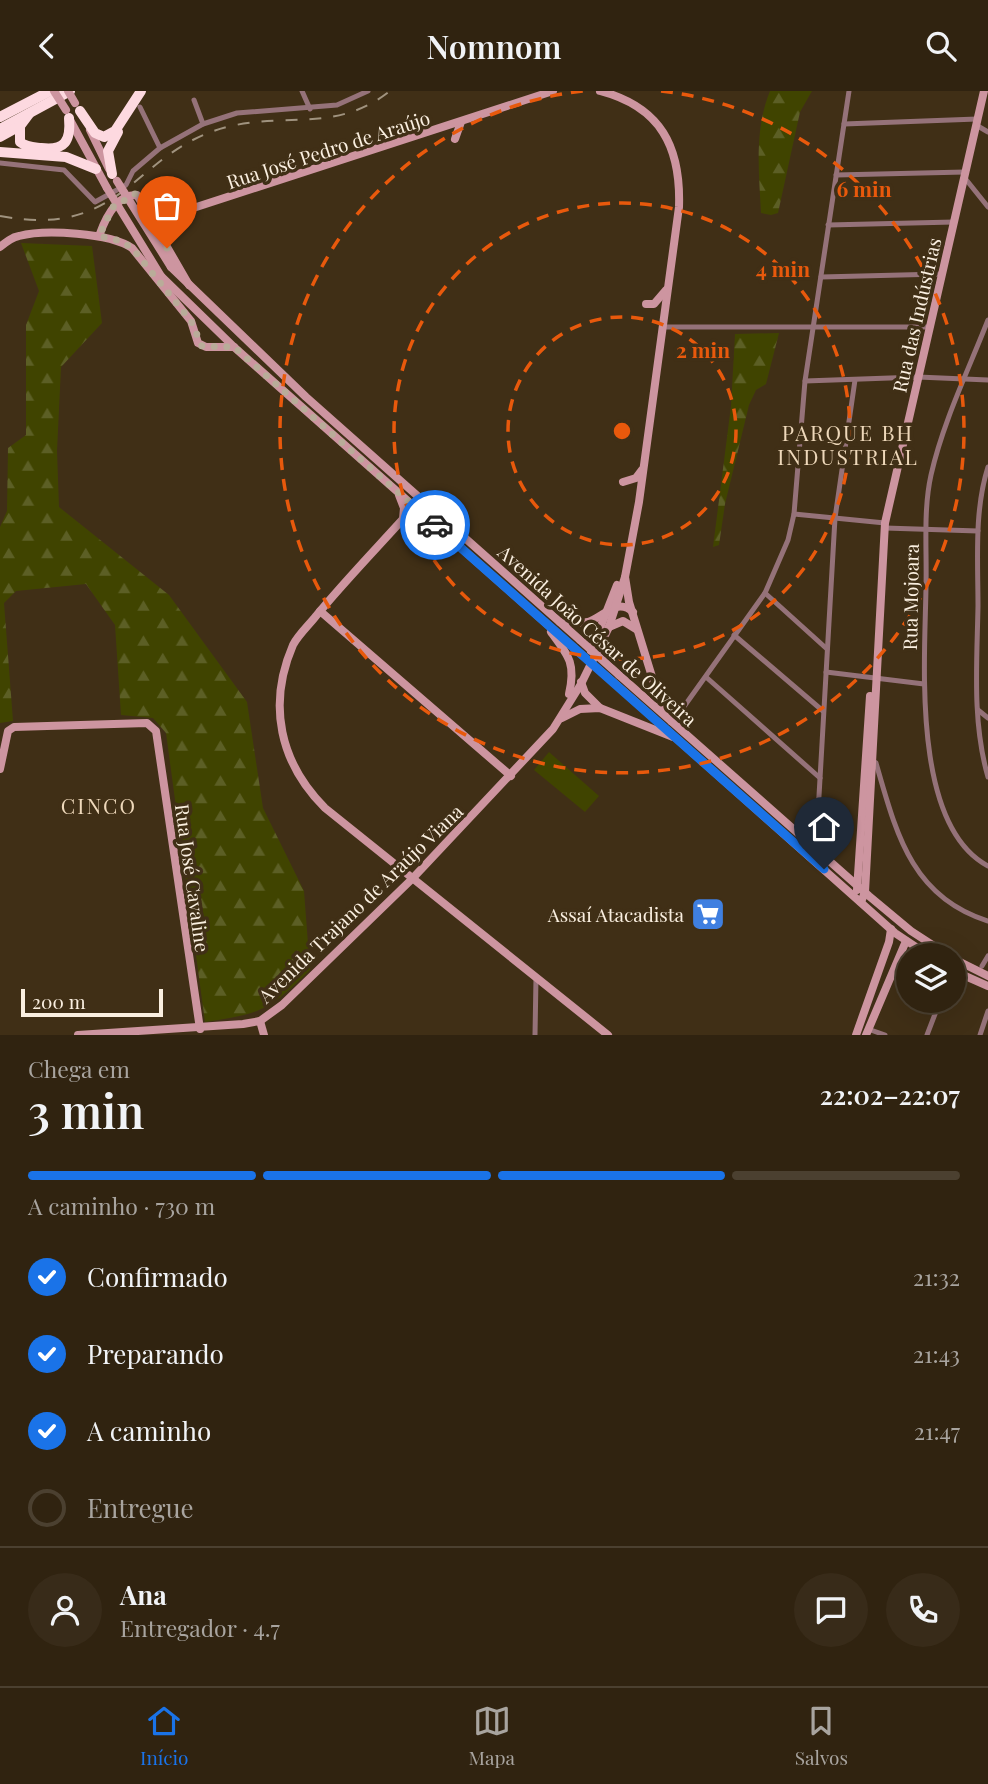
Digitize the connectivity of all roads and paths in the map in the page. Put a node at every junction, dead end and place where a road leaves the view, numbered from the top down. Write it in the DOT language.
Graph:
graph roads {
  1 [pos="52,91"];
  2 [pos="69,91"];
  3 [pos="141,91"];
  4 [pos="146,91"];
  5 [pos="302,91"];
  6 [pos="368,91"];
  7 [pos="553,91"];
  8 [pos="600,91"];
  9 [pos="849,91"];
  10 [pos="984,91"];
  11 [pos="358,93"];
  12 [pos="194,100"];
  13 [pos="0,105"];
  14 [pos="20,107"];
  15 [pos="78,107"];
  16 [pos="140,107"];
  17 [pos="310,109"];
  18 [pos="29,114"];
  19 [pos="67,114"];
  20 [pos="0,117"];
  21 [pos="976,122"];
  22 [pos="461,123"];
  23 [pos="203,124"];
  24 [pos="844,124"];
  25 [pos="20,126"];
  26 [pos="0,129"];
  27 [pos="988,132"];
  28 [pos="0,137"];
  29 [pos="455,139"];
  30 [pos="160,148"];
  31 [pos="0,152"];
  32 [pos="0,163"];
  33 [pos="96,169"];
  34 [pos="965,174"];
  35 [pos="836,175"];
  36 [pos="114,178"];
  37 [pos="988,207"];
  38 [pos="954,222"];
  39 [pos="153,225"];
  40 [pos="828,225"];
  41 [pos="99,236"];
  42 [pos="0,247"];
  43 [pos="941,274"];
  44 [pos="821,277"];
  45 [pos="667,287"];
  46 [pos="190,289"];
  47 [pos="646,304"];
  48 [pos="988,320"];
  49 [pos="662,327"];
  50 [pos="929,327"];
  51 [pos="216,329"];
  52 [pos="813,329"];
  53 [pos="209,346"];
  54 [pos="234,347"];
  55 [pos="918,377"];
  56 [pos="855,380"];
  57 [pos="964,380"];
  58 [pos="988,380"];
  59 [pos="805,381"];
  60 [pos="644,467"];
  61 [pos="988,467"];
  62 [pos="622,482"];
  63 [pos="395,489"];
  64 [pos="422,513"];
  65 [pos="794,514"];
  66 [pos="835,517"];
  67 [pos="403,519"];
  68 [pos="885,526"];
  69 [pos="927,531"];
  70 [pos="978,531"];
  71 [pos="625,573"];
  72 [pos="765,593"];
  73 [pos="612,609"];
  74 [pos="320,611"];
  75 [pos="632,612"];
  76 [pos="543,621"];
  77 [pos="560,622"];
  78 [pos="609,627"];
  79 [pos="638,632"];
  80 [pos="734,635"];
  81 [pos="827,649"];
  82 [pos="589,656"];
  83 [pos="826,673"];
  84 [pos="706,677"];
  85 [pos="616,678"];
  86 [pos="874,678"];
  87 [pos="581,684"];
  88 [pos="924,684"];
  89 [pos="657,693"];
  90 [pos="569,694"];
  91 [pos="646,698"];
  92 [pos="600,708"];
  93 [pos="978,710"];
  94 [pos="823,711"];
  95 [pos="562,718"];
  96 [pos="988,718"];
  97 [pos="672,721"];
  98 [pos="547,734"];
  99 [pos="682,737"];
  100 [pos="869,760"];
  101 [pos="0,769"];
  102 [pos="511,776"];
  103 [pos="988,777"];
  104 [pos="820,778"];
  105 [pos="816,848"];
  106 [pos="988,866"];
  107 [pos="412,879"];
  108 [pos="861,889"];
  109 [pos="858,898"];
  110 [pos="988,921"];
  111 [pos="891,929"];
  112 [pos="905,941"];
  113 [pos="908,943"];
  114 [pos="930,943"];
  115 [pos="988,956"];
  116 [pos="966,965"];
  117 [pos="982,966"];
  118 [pos="966,976"];
  119 [pos="988,976"];
  120 [pos="536,978"];
  121 [pos="988,986"];
  122 [pos="988,1011"];
  123 [pos="935,1013"];
  124 [pos="260,1021"];
  125 [pos="200,1028"];
  126 [pos="867,1032"];
  127 [pos="983,1034"];
  128 [pos="78,1035"];
  129 [pos="264,1035"];
  130 [pos="535,1035"];
  131 [pos="608,1035"];
  132 [pos="856,1035"];
  133 [pos="885,1035"];
  134 [pos="927,1035"];
  1 -- 14 [label="highway"];
  1 -- 19 [label="street, Avenida João César de Oliveira, bridge"];
  2 -- 15 [label="street, Avenida João César de Oliveira, bridge"];
  2 -- 18 [label="highway"];
  3 -- 15 [label="highway"];
  4 -- 36 [label="highway"];
  5 -- 17 [label="street"];
  6 -- 11 [label="street"];
  7 -- 22 [label="street, Rua José Pedro de Araújo"];
  8 -- 45 [label="street"];
  9 -- 24 [label="street"];
  10 -- 21 [label="street, Rua das Indústrias"];
  11 -- 17 [label="street"];
  12 -- 23 [label="street"];
  13 -- 14 [label="highway"];
  14 -- 20 [label="highway"];
  15 -- 36 [label="street, Avenida João César de Oliveira"];
  16 -- 30 [label="street"];
  17 -- 23 [label="street"];
  18 -- 25 [label="highway"];
  18 -- 26 [label="highway"];
  19 -- 25 [label="highway"];
  19 -- 33 [label="street, Avenida João César de Oliveira"];
  21 -- 24 [label="street"];
  21 -- 27 [label="street"];
  21 -- 34 [label="street, Rua das Indústrias"];
  22 -- 29 [label="street"];
  22 -- 39 [label="street, Rua José Pedro de Araújo"];
  23 -- 30 [label="street"];
  24 -- 35 [label="street"];
  25 -- 28 [label="highway"];
  30 -- 32 [label="street"];
  31 -- 33 [label="highway"];
  33 -- 51 [label="street, Avenida João César de Oliveira, bridge"];
  34 -- 35 [label="street"];
  34 -- 37 [label="street"];
  34 -- 38 [label="street, Rua das Indústrias"];
  35 -- 40 [label="street"];
  36 -- 46 [label="street, Avenida João César de Oliveira, bridge"];
  38 -- 40 [label="street"];
  38 -- 43 [label="street, Rua das Indústrias"];
  39 -- 41 [label="street"];
  39 -- 46 [label="street"];
  40 -- 44 [label="street"];
  41 -- 42 [label="street"];
  41 -- 53 [label="street"];
  43 -- 44 [label="street"];
  43 -- 50 [label="street, Rua das Indústrias"];
  44 -- 52 [label="street"];
  45 -- 47 [label="street"];
  45 -- 49 [label="street"];
  46 -- 77 [label="street, Avenida João César de Oliveira"];
  48 -- 57 [label="street, Rua Mojoara"];
  49 -- 52 [label="street"];
  49 -- 60 [label="street"];
  50 -- 52 [label="street"];
  50 -- 55 [label="street, Rua das Indústrias"];
  51 -- 53 [label="street"];
  51 -- 54 [label="street, Avenida João César de Oliveira"];
  52 -- 59 [label="street"];
  53 -- 54 [label="street"];
  54 -- 63 [label="street, Avenida João César de Oliveira"];
  55 -- 56 [label="street"];
  55 -- 57 [label="street"];
  55 -- 68 [label="street, Rua das Indústrias"];
  56 -- 59 [label="street"];
  56 -- 66 [label="street"];
  57 -- 58 [label="street"];
  57 -- 69 [label="street, Rua Mojoara"];
  59 -- 65 [label="street"];
  60 -- 62 [label="street"];
  60 -- 71 [label="street"];
  61 -- 70 [label="street"];
  63 -- 64 [label="street, Avenida João César de Oliveira"];
  63 -- 67 [label="street"];
  64 -- 67 [label="street"];
  64 -- 76 [label="street, Avenida João César de Oliveira"];
  65 -- 66 [label="street"];
  65 -- 72 [label="street"];
  66 -- 68 [label="street"];
  66 -- 81 [label="street"];
  67 -- 74 [label="street"];
  68 -- 69 [label="street"];
  68 -- 86 [label="street, Rua das Indústrias"];
  69 -- 70 [label="street"];
  69 -- 88 [label="street, Rua Mojoara"];
  70 -- 93 [label="street"];
  71 -- 73 [label="street, Avenida Trajano de Araújo Viana"];
  71 -- 75 [label="street"];
  72 -- 80 [label="street"];
  72 -- 81 [label="street"];
  73 -- 75 [label="street"];
  73 -- 77 [label="street"];
  73 -- 78 [label="street, Avenida Trajano de Araújo Viana"];
  73 -- 82 [label="street, Avenida Trajano de Araújo Viana"];
  74 -- 102 [label="street"];
  74 -- 107 [label="street"];
  75 -- 79 [label="street"];
  76 -- 85 [label="street, Avenida João César de Oliveira, bridge"];
  76 -- 90 [label="street"];
  77 -- 85 [label="street, Avenida João César de Oliveira, bridge"];
  78 -- 79 [label="street"];
  78 -- 87 [label="street, Avenida Trajano de Araújo Viana"];
  79 -- 89 [label="street"];
  80 -- 84 [label="street"];
  80 -- 94 [label="street"];
  81 -- 83 [label="street"];
  82 -- 87 [label="street"];
  82 -- 90 [label="street, Avenida Trajano de Araújo Viana"];
  83 -- 86 [label="street"];
  83 -- 94 [label="street"];
  84 -- 97 [label="street"];
  84 -- 104 [label="street"];
  85 -- 91 [label="street, Avenida João César de Oliveira"];
  85 -- 99 [label="street, Avenida João César de Oliveira"];
  86 -- 88 [label="street"];
  86 -- 100 [label="street, Rua das Indústrias"];
  87 -- 92 [label="street"];
  87 -- 95 [label="street, Avenida Trajano de Araújo Viana"];
  88 -- 106 [label="street, Rua Mojoara"];
  89 -- 91 [label="street"];
  89 -- 97 [label="street"];
  90 -- 98 [label="street, Avenida Trajano de Araújo Viana"];
  91 -- 97 [label="street, Avenida João César de Oliveira"];
  92 -- 95 [label="street"];
  92 -- 99 [label="street"];
  93 -- 96 [label="street"];
  93 -- 103 [label="street"];
  94 -- 104 [label="street"];
  95 -- 98 [label="street, Avenida Trajano de Araújo Viana"];
  97 -- 99 [label="street, Avenida João César de Oliveira"];
  98 -- 102 [label="street, Avenida Trajano de Araújo Viana"];
  99 -- 105 [label="street, Avenida João César de Oliveira"];
  99 -- 109 [label="street, Avenida João César de Oliveira"];
  100 -- 108 [label="street, Rua das Indústrias"];
  100 -- 110 [label="street"];
  101 -- 125 [label="street, Rua José Cavaline"];
  102 -- 107 [label="street, Avenida Trajano de Araújo Viana"];
  104 -- 105 [label="street"];
  105 -- 108 [label="street, Avenida João César de Oliveira"];
  107 -- 120 [label="street"];
  107 -- 124 [label="street, Avenida Trajano de Araújo Viana"];
  108 -- 109 [label="street, Rua das Indústrias"];
  108 -- 114 [label="street, Avenida João César de Oliveira"];
  109 -- 111 [label="street, Avenida João César de Oliveira"];
  111 -- 112 [label="street, Avenida João César de Oliveira"];
  111 -- 132 [label="street"];
  112 -- 113 [label="street, Avenida João César de Oliveira"];
  112 -- 126 [label="street"];
  115 -- 117 [label="street"];
  116 -- 119 [label="street"];
  118 -- 121 [label="street"];
  120 -- 130 [label="street"];
  120 -- 131 [label="street"];
  122 -- 127 [label="street"];
  123 -- 134 [label="street"];
  124 -- 125 [label="street, Avenida Trajano de Araújo Viana"];
  124 -- 129 [label="street"];
  125 -- 128 [label="street, Avenida Trajano de Araújo Viana"];
  126 -- 133 [label="street"];
}
